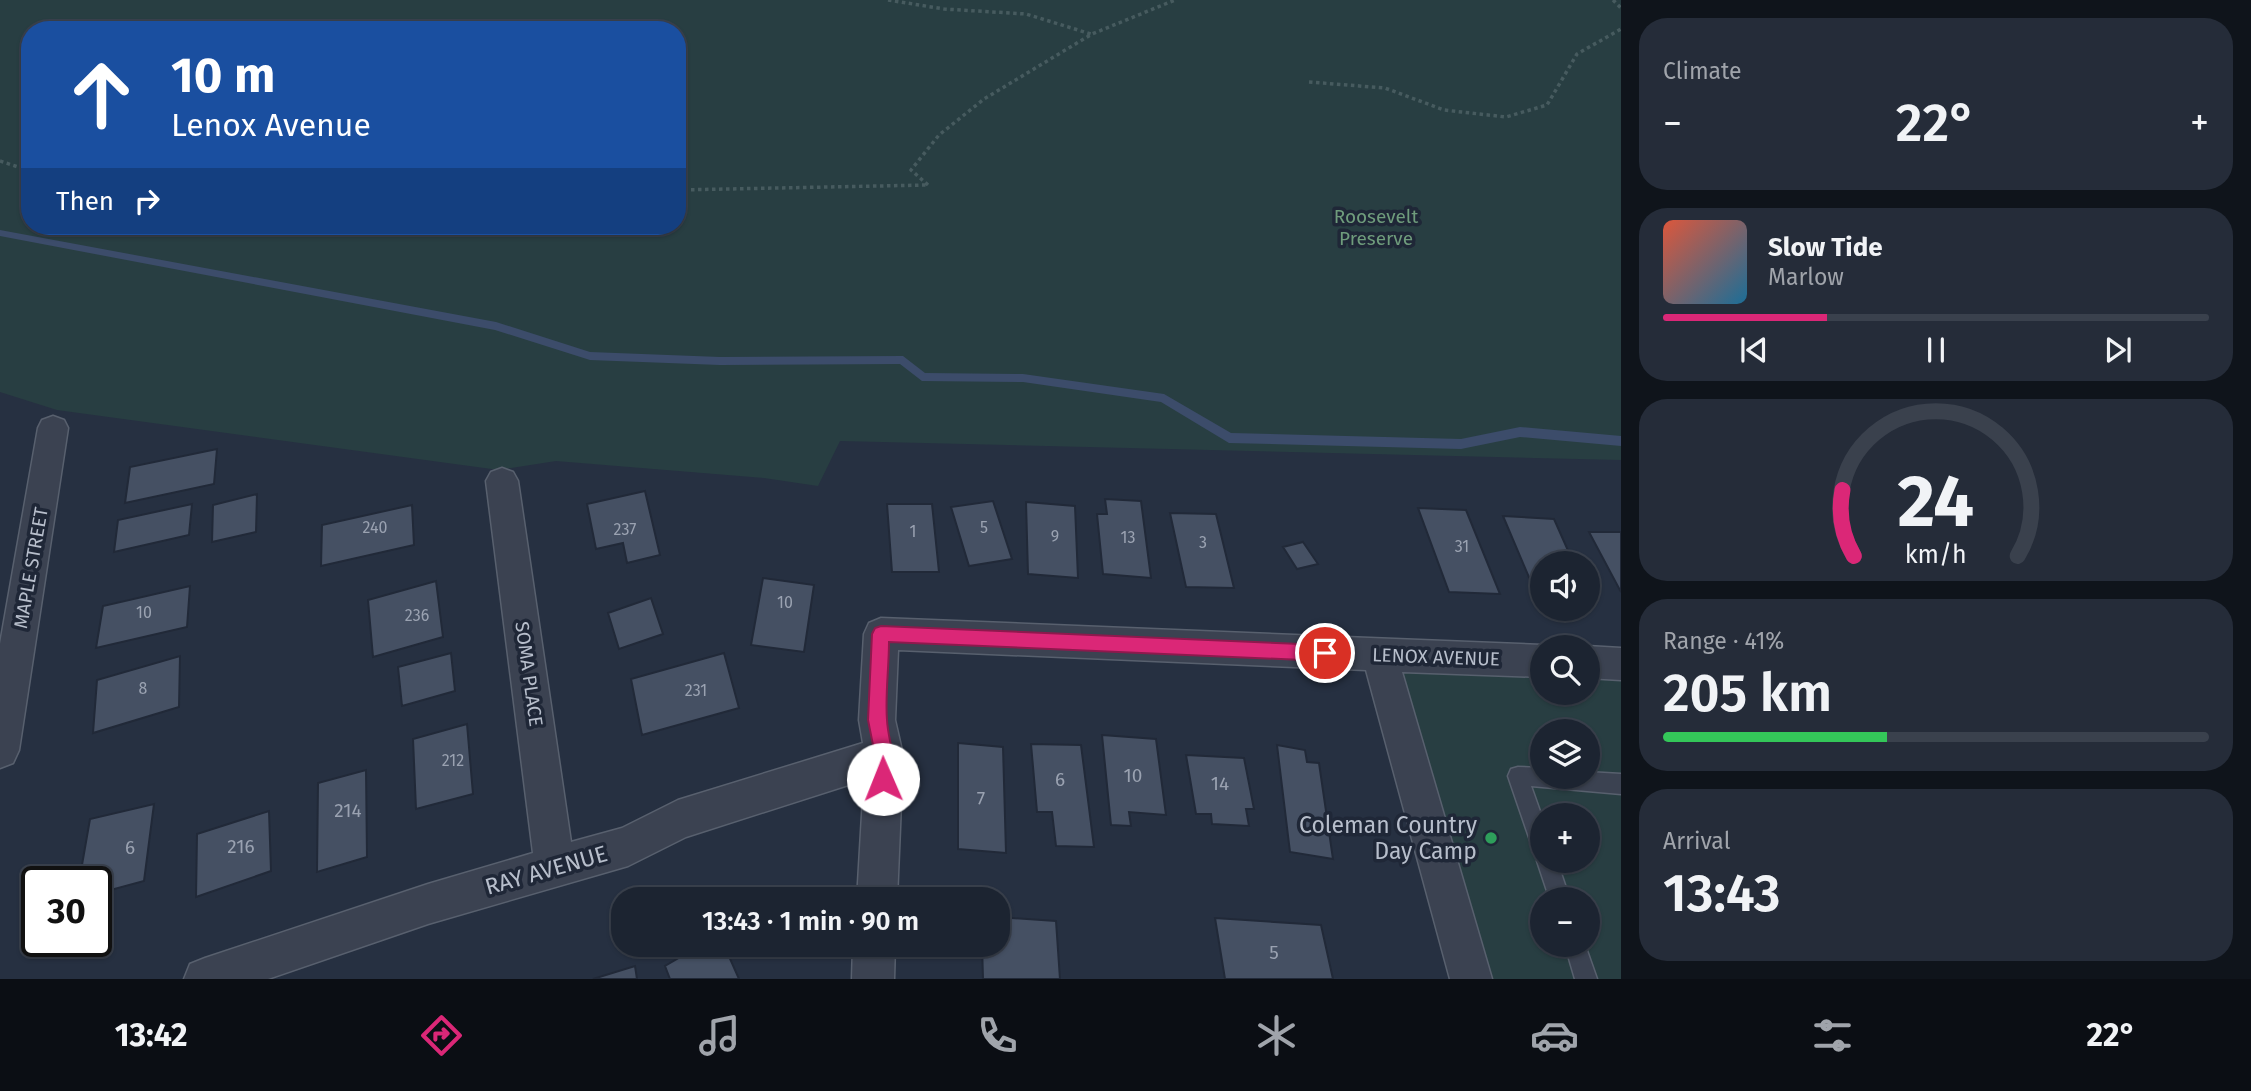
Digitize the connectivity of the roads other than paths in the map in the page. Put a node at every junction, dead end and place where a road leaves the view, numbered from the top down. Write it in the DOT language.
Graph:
graph roads {
  1 [pos="53,428"];
  2 [pos="502,481"];
  3 [pos="1380,655"];
  4 [pos="1530,661"];
  5 [pos="1600,663"];
  6 [pos="1621,664"];
  7 [pos="0,750"];
  8 [pos="884,755"];
  9 [pos="1621,784"];
  10 [pos="1530,811"];
  11 [pos="555,867"];
  12 [pos="878,887"];
  13 [pos="874,957"];
  14 [pos="1579,957"];
  15 [pos="205,979"];
  16 [pos="873,979"];
  17 [pos="1471,979"];
  18 [pos="1586,979"];
  1 -- 7 [label="street, MAPLE STREET"];
  2 -- 11 [label="street, SOMA PLACE"];
  3 -- 4 [label="street, LENOX AVENUE"];
  3 -- 8 [label="street, LENOX AVENUE"];
  3 -- 17 [label="street"];
  5 -- 6 [label="street"];
  8 -- 11 [label="street, RAY AVENUE"];
  8 -- 12 [label="street"];
  9 -- 10 [label="lane"];
  11 -- 15 [label="street, RAY AVENUE"];
  13 -- 16 [label="street"];
  14 -- 18 [label="lane"];
}
